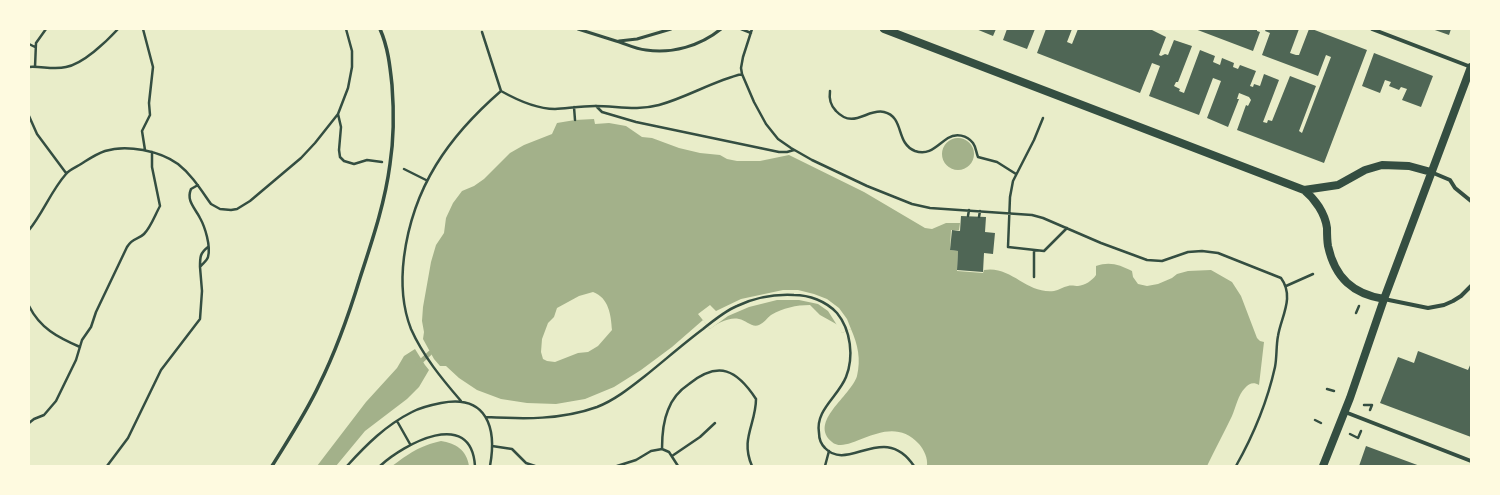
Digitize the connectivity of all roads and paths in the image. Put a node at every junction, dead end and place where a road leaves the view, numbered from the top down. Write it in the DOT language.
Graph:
graph roads {
  1 [pos="46,29"];
  2 [pos="118,29"];
  3 [pos="143,29"];
  4 [pos="346,29"];
  5 [pos="380,29"];
  6 [pos="578,29"];
  7 [pos="671,29"];
  8 [pos="721,29"];
  9 [pos="741,29"];
  10 [pos="752,29"];
  11 [pos="884,29"];
  12 [pos="1372,29"];
  13 [pos="482,32"];
  14 [pos="751,33"];
  15 [pos="618,41"];
  16 [pos="29,44"];
  17 [pos="35,47"];
  18 [pos="36,66"];
  19 [pos="29,67"];
  20 [pos="1471,67"];
  21 [pos="742,74"];
  22 [pos="501,91"];
  23 [pos="830,91"];
  24 [pos="596,106"];
  25 [pos="574,107"];
  26 [pos="338,114"];
  27 [pos="29,116"];
  28 [pos="1043,118"];
  29 [pos="575,120"];
  30 [pos="145,150"];
  31 [pos="794,150"];
  32 [pos="152,152"];
  33 [pos="382,162"];
  34 [pos="404,169"];
  35 [pos="1432,172"];
  36 [pos="66,173"];
  37 [pos="1016,174"];
  38 [pos="426,180"];
  39 [pos="198,185"];
  40 [pos="1304,190"];
  41 [pos="1471,201"];
  42 [pos="969,210"];
  43 [pos="980,211"];
  44 [pos="1010,213"];
  45 [pos="968,216"];
  46 [pos="979,217"];
  47 [pos="1067,228"];
  48 [pos="29,230"];
  49 [pos="208,246"];
  50 [pos="1034,250"];
  51 [pos="200,267"];
  52 [pos="1313,274"];
  53 [pos="1034,277"];
  54 [pos="1286,286"];
  55 [pos="1471,286"];
  56 [pos="1384,299"];
  57 [pos="29,306"];
  58 [pos="1359,306"];
  59 [pos="1356,313"];
  60 [pos="80,347"];
  61 [pos="1327,388"];
  62 [pos="1334,391"];
  63 [pos="461,401"];
  64 [pos="1364,404"];
  65 [pos="1370,410"];
  66 [pos="1344,412"];
  67 [pos="486,417"];
  68 [pos="1315,420"];
  69 [pos="397,421"];
  70 [pos="1321,422"];
  71 [pos="29,423"];
  72 [pos="715,424"];
  73 [pos="1362,431"];
  74 [pos="1350,434"];
  75 [pos="410,444"];
  76 [pos="492,446"];
  77 [pos="662,449"];
  78 [pos="829,452"];
  79 [pos="672,456"];
  80 [pos="1471,461"];
  81 [pos="107,466"];
  82 [pos="272,466"];
  83 [pos="346,466"];
  84 [pos="380,466"];
  85 [pos="475,466"];
  86 [pos="490,466"];
  87 [pos="535,466"];
  88 [pos="617,466"];
  89 [pos="678,466"];
  90 [pos="752,466"];
  91 [pos="825,466"];
  92 [pos="914,466"];
  93 [pos="1236,466"];
  94 [pos="1323,466"];
  1 -- 17 [label="path"];
  2 -- 18 [label="path"];
  3 -- 30 [label="path"];
  4 -- 26 [label="path"];
  5 -- 82 [label="street"];
  6 -- 15 [label="lane"];
  7 -- 15 [label="lane"];
  8 -- 15 [label="lane"];
  9 -- 14 [label="path"];
  10 -- 14 [label="path"];
  11 -- 40 [label="main road"];
  12 -- 20 [label="street"];
  13 -- 22 [label="path"];
  14 -- 21 [label="path"];
  16 -- 17 [label="path"];
  17 -- 18 [label="path"];
  18 -- 19 [label="path"];
  20 -- 35 [label="main road"];
  21 -- 24 [label="path"];
  21 -- 31 [label="path"];
  22 -- 25 [label="path"];
  22 -- 38 [label="path"];
  23 -- 37 [label="path"];
  24 -- 25 [label="path"];
  24 -- 31 [label="path"];
  25 -- 29 [label="path"];
  26 -- 33 [label="path"];
  26 -- 39 [label="path"];
  27 -- 36 [label="path"];
  28 -- 37 [label="path"];
  30 -- 32 [label="path"];
  30 -- 36 [label="path"];
  31 -- 42 [label="path"];
  32 -- 39 [label="path"];
  32 -- 60 [label="path"];
  34 -- 38 [label="path"];
  35 -- 40 [label="main road"];
  35 -- 41 [label="street"];
  35 -- 56 [label="main road"];
  36 -- 48 [label="path"];
  37 -- 44 [label="path"];
  38 -- 63 [label="path"];
  39 -- 49 [label="path"];
  40 -- 56 [label="main road"];
  42 -- 43 [label="path"];
  42 -- 45 [label="path"];
  43 -- 44 [label="path"];
  43 -- 46 [label="path"];
  44 -- 47 [label="path"];
  44 -- 50 [label="path"];
  47 -- 50 [label="path"];
  47 -- 54 [label="path"];
  49 -- 51 [label="path"];
  49 -- 51 [label="path"];
  50 -- 53 [label="path"];
  51 -- 81 [label="path"];
  52 -- 54 [label="path"];
  54 -- 93 [label="path"];
  55 -- 56 [label="street"];
  56 -- 66 [label="main road"];
  57 -- 60 [label="path"];
  58 -- 59 [label="path"];
  60 -- 71 [label="path"];
  61 -- 62 [label="path"];
  63 -- 67 [label="path"];
  63 -- 69 [label="path"];
  64 -- 65 [label="path"];
  66 -- 80 [label="street"];
  66 -- 94 [label="main road"];
  67 -- 76 [label="path"];
  67 -- 78 [label="path"];
  68 -- 70 [label="path"];
  69 -- 75 [label="path"];
  69 -- 83 [label="path"];
  72 -- 79 [label="path"];
  73 -- 74 [label="path"];
  75 -- 84 [label="path"];
  75 -- 85 [label="path"];
  76 -- 86 [label="path"];
  76 -- 87 [label="path"];
  77 -- 79 [label="path"];
  77 -- 88 [label="path"];
  77 -- 90 [label="path"];
  78 -- 91 [label="path"];
  78 -- 92 [label="path"];
  79 -- 89 [label="path"];
}
